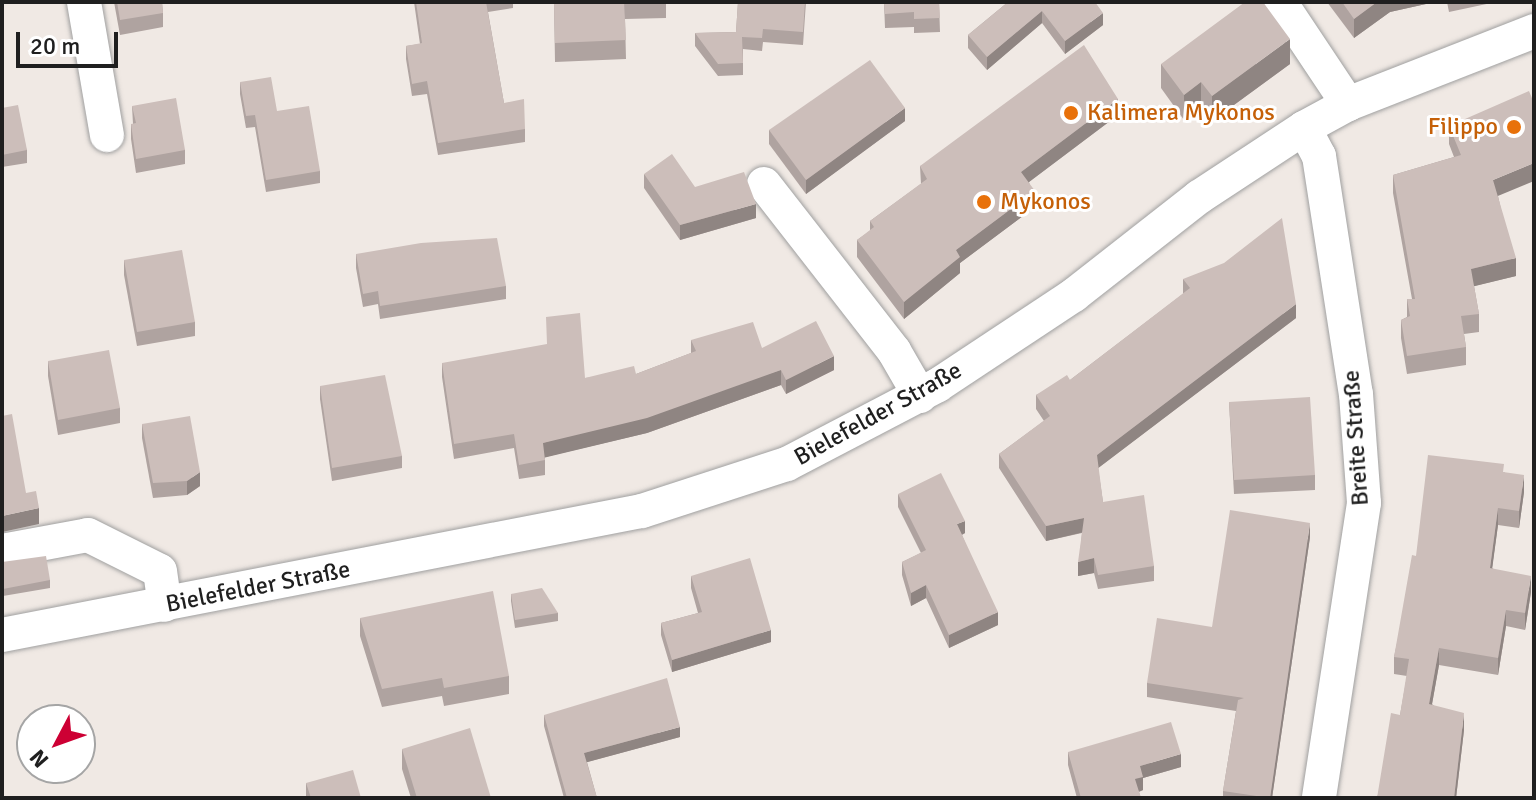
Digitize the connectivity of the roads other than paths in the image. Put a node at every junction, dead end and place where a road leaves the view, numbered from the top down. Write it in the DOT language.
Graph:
graph roads {
  1 [pos="84,2"];
  2 [pos="1280,2"];
  3 [pos="1534,31"];
  4 [pos="1348,104"];
  5 [pos="1304,128"];
  6 [pos="107,135"];
  7 [pos="764,184"];
  8 [pos="920,396"];
  9 [pos="2,551"];
  10 [pos="165,605"];
  11 [pos="2,635"];
  12 [pos="1319,798"];
  1 -- 6 [label="street"];
  2 -- 4 [label="street"];
  3 -- 4 [label="street, Bielefelder Straße"];
  4 -- 5 [label="street, Bielefelder Straße"];
  5 -- 8 [label="street, Bielefelder Straße"];
  5 -- 12 [label="street, Breite Straße"];
  7 -- 8 [label="street"];
  8 -- 10 [label="street, Bielefelder Straße"];
  9 -- 10 [label="street"];
  10 -- 11 [label="street, Bielefelder Straße"];
}
